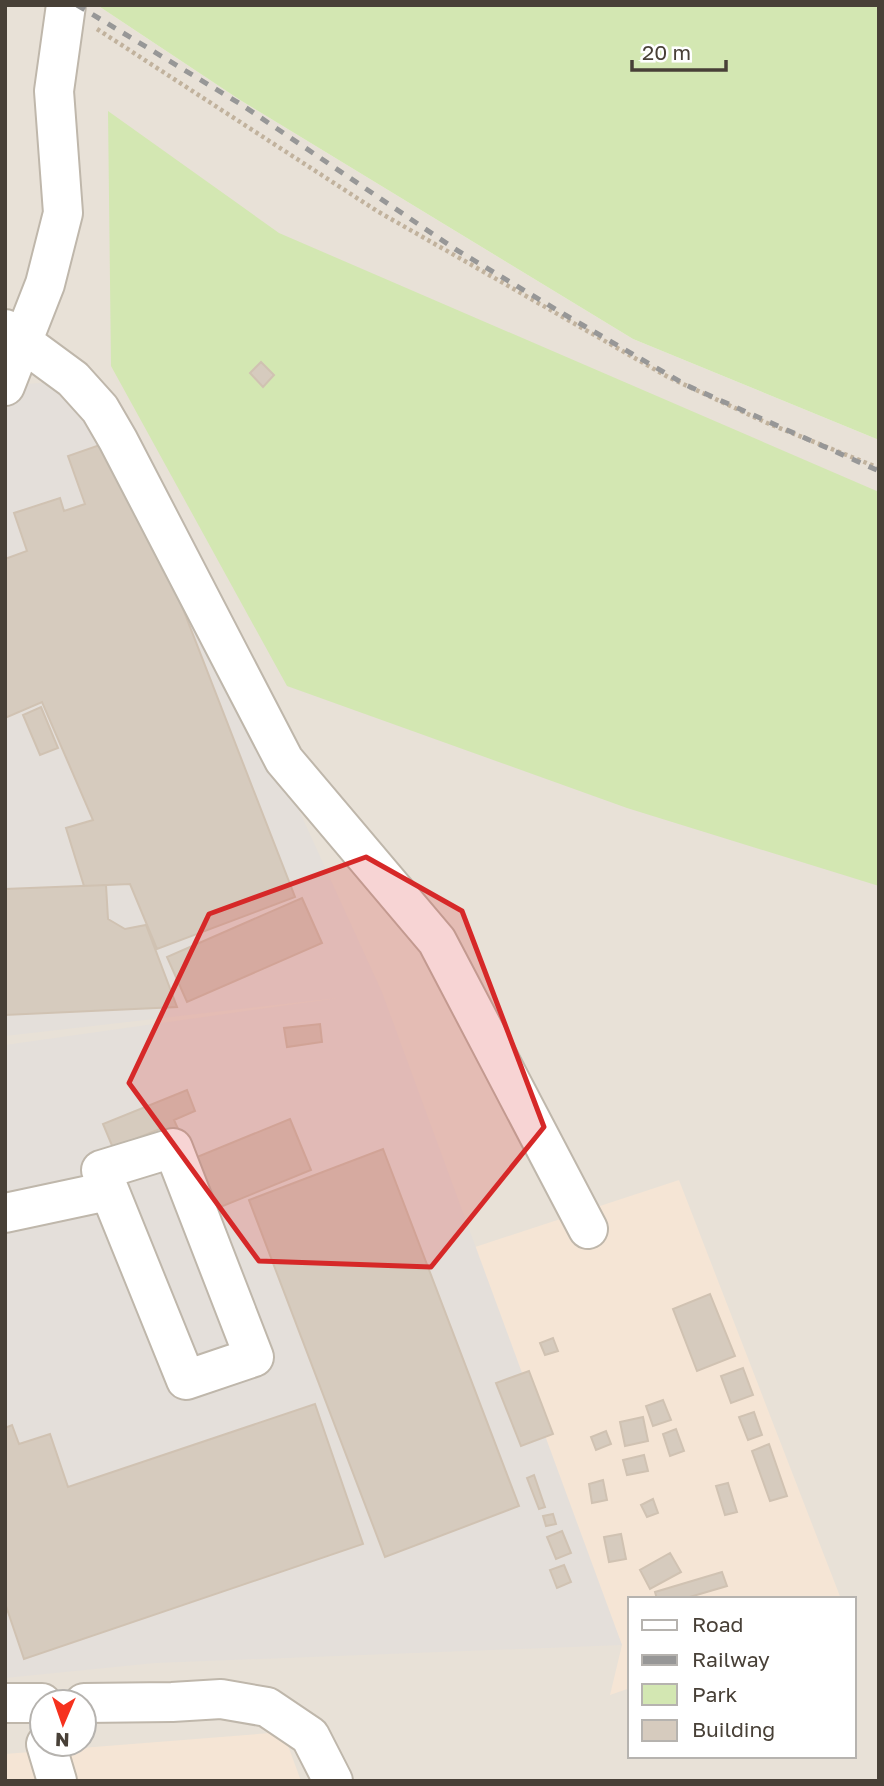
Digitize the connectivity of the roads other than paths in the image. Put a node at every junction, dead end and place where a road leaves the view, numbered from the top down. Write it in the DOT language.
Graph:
graph roads {
  1 [pos="66,6"];
  2 [pos="14,335"];
  3 [pos="5,386"];
  4 [pos="108,1191"];
  5 [pos="5,1213"];
  6 [pos="588,1229"];
  7 [pos="98,1703"];
  8 [pos="50,1758"];
  9 [pos="57,1781"];
  10 [pos="333,1781"];
  1 -- 2 [label="street"];
  2 -- 3 [label="street"];
  2 -- 6 [label="street"];
  4 -- 4 [label="street"];
  4 -- 5 [label="street"];
  7 -- 10 [label="street"];
  8 -- 9 [label="street"];
}
